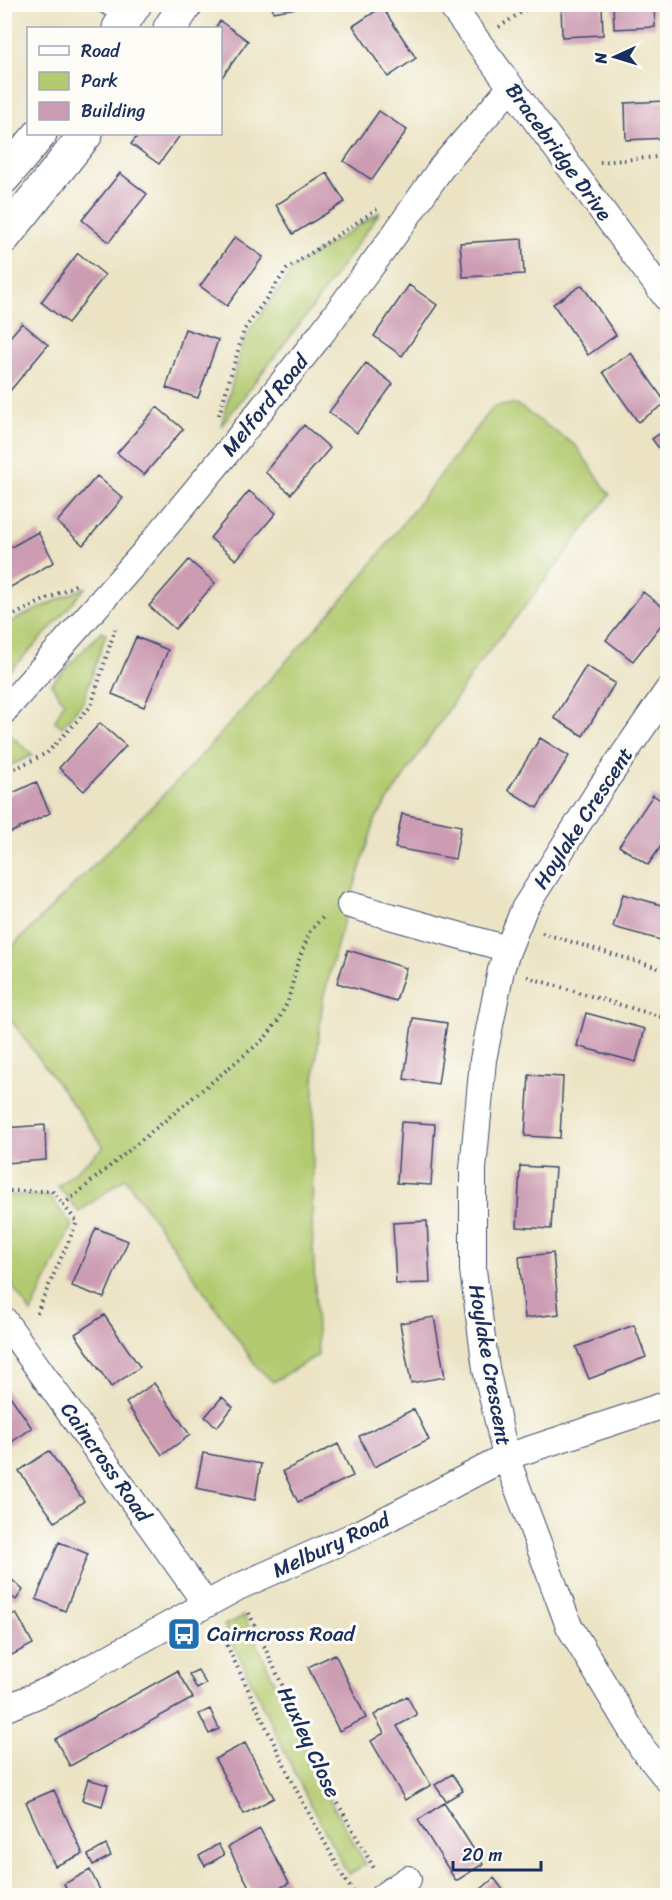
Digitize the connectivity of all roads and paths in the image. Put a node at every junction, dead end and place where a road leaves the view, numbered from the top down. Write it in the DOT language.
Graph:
graph roads {
  1 [pos="186,4"];
  2 [pos="450,4"];
  3 [pos="534,4"];
  4 [pos="171,27"];
  5 [pos="477,41"];
  6 [pos="511,87"];
  7 [pos="39,135"];
  8 [pos="85,135"];
  9 [pos="668,156"];
  10 [pos="569,165"];
  11 [pos="4,177"];
  12 [pos="424,194"];
  13 [pos="4,237"];
  14 [pos="668,300"];
  15 [pos="225,455"];
  16 [pos="118,582"];
  17 [pos="4,620"];
  18 [pos="116,628"];
  19 [pos="668,690"];
  20 [pos="4,711"];
  21 [pos="4,774"];
  22 [pos="350,905"];
  23 [pos="516,925"];
  24 [pos="505,960"];
  25 [pos="668,971"];
  26 [pos="668,1019"];
  27 [pos="4,1191"];
  28 [pos="63,1205"];
  29 [pos="10,1328"];
  30 [pos="668,1404"];
  31 [pos="506,1457"];
  32 [pos="238,1587"];
  33 [pos="206,1604"];
  34 [pos="4,1709"];
  35 [pos="668,1780"];
  36 [pos="393,1889"];
  37 [pos="356,1896"];
  1 -- 4 [label="street"];
  2 -- 5 [label="street, Bracebridge Drive"];
  3 -- 5 [label="path"];
  5 -- 6 [label="street, Bracebridge Drive"];
  6 -- 10 [label="street, Bracebridge Drive"];
  6 -- 12 [label="street, Melford Road"];
  7 -- 11 [label="street"];
  8 -- 13 [label="street"];
  9 -- 10 [label="path"];
  10 -- 14 [label="street, Bracebridge Drive"];
  12 -- 15 [label="street, Melford Road"];
  12 -- 15 [label="path"];
  15 -- 16 [label="street, Melford Road"];
  16 -- 17 [label="path"];
  16 -- 20 [label="street, Melford Road"];
  18 -- 21 [label="path"];
  19 -- 23 [label="street, Hoylake Crescent"];
  22 -- 24 [label="street"];
  22 -- 28 [label="path"];
  23 -- 24 [label="street, Hoylake Crescent"];
  23 -- 25 [label="path"];
  24 -- 26 [label="path"];
  24 -- 31 [label="street, Hoylake Crescent"];
  27 -- 28 [label="path"];
  28 -- 29 [label="path"];
  29 -- 33 [label="street, Caincross Road"];
  30 -- 31 [label="street, Melbury Road"];
  31 -- 32 [label="street, Melbury Road"];
  31 -- 35 [label="street, Hoylake Crescent"];
  32 -- 33 [label="street, Melbury Road"];
  32 -- 36 [label="path, Huxley Close"];
  33 -- 34 [label="street, Melbury Road"];
  33 -- 37 [label="path, Huxley Close"];
}
